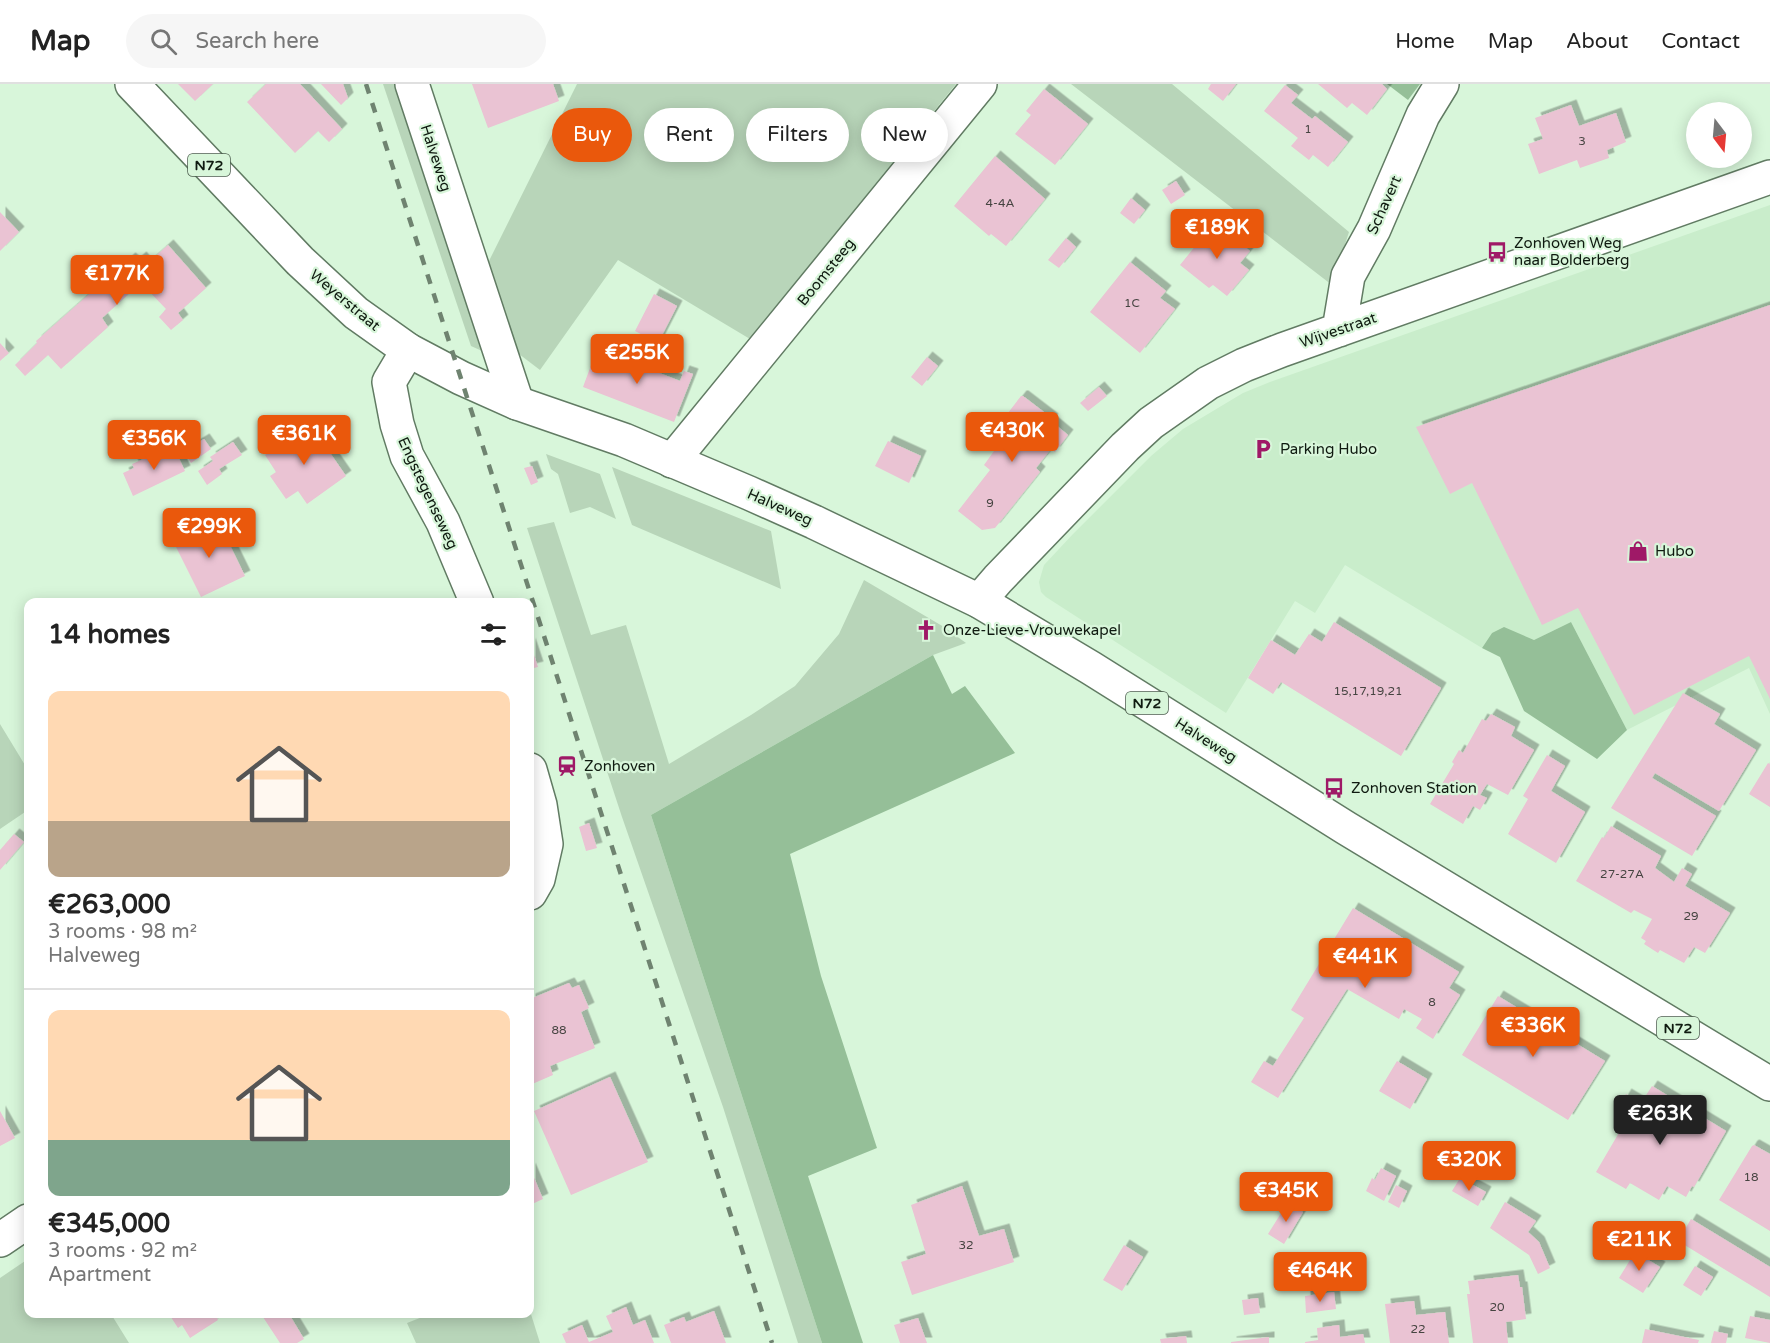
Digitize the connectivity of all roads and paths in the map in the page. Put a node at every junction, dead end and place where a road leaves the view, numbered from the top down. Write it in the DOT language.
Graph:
graph roads {
  1 [pos="132,84"];
  2 [pos="412,84"];
  3 [pos="980,84"];
  4 [pos="1442,84"];
  5 [pos="1770,177"];
  6 [pos="1338,330"];
  7 [pos="408,350"];
  8 [pos="517,403"];
  9 [pos="672,461"];
  10 [pos="475,598"];
  11 [pos="979,601"];
  12 [pos="534,784"];
  13 [pos="534,886"];
  14 [pos="1770,1084"];
  15 [pos="24,1224"];
  16 [pos="0,1240"];
  1 -- 7 [label="street, Weyerstraat / N72"];
  2 -- 8 [label="street, Halveweg"];
  3 -- 9 [label="street, Boomsteeg"];
  4 -- 6 [label="street, Schavert"];
  5 -- 6 [label="street, Wijvestraat"];
  6 -- 11 [label="street, Wijvestraat"];
  7 -- 8 [label="street, Halveweg / N72"];
  7 -- 10 [label="street, Engstegenseweg"];
  8 -- 9 [label="street, Halveweg / N72"];
  9 -- 11 [label="street, Halveweg / N72"];
  11 -- 14 [label="street, Halveweg / N72"];
  12 -- 13 [label="street"];
  15 -- 16 [label="street"];
}
